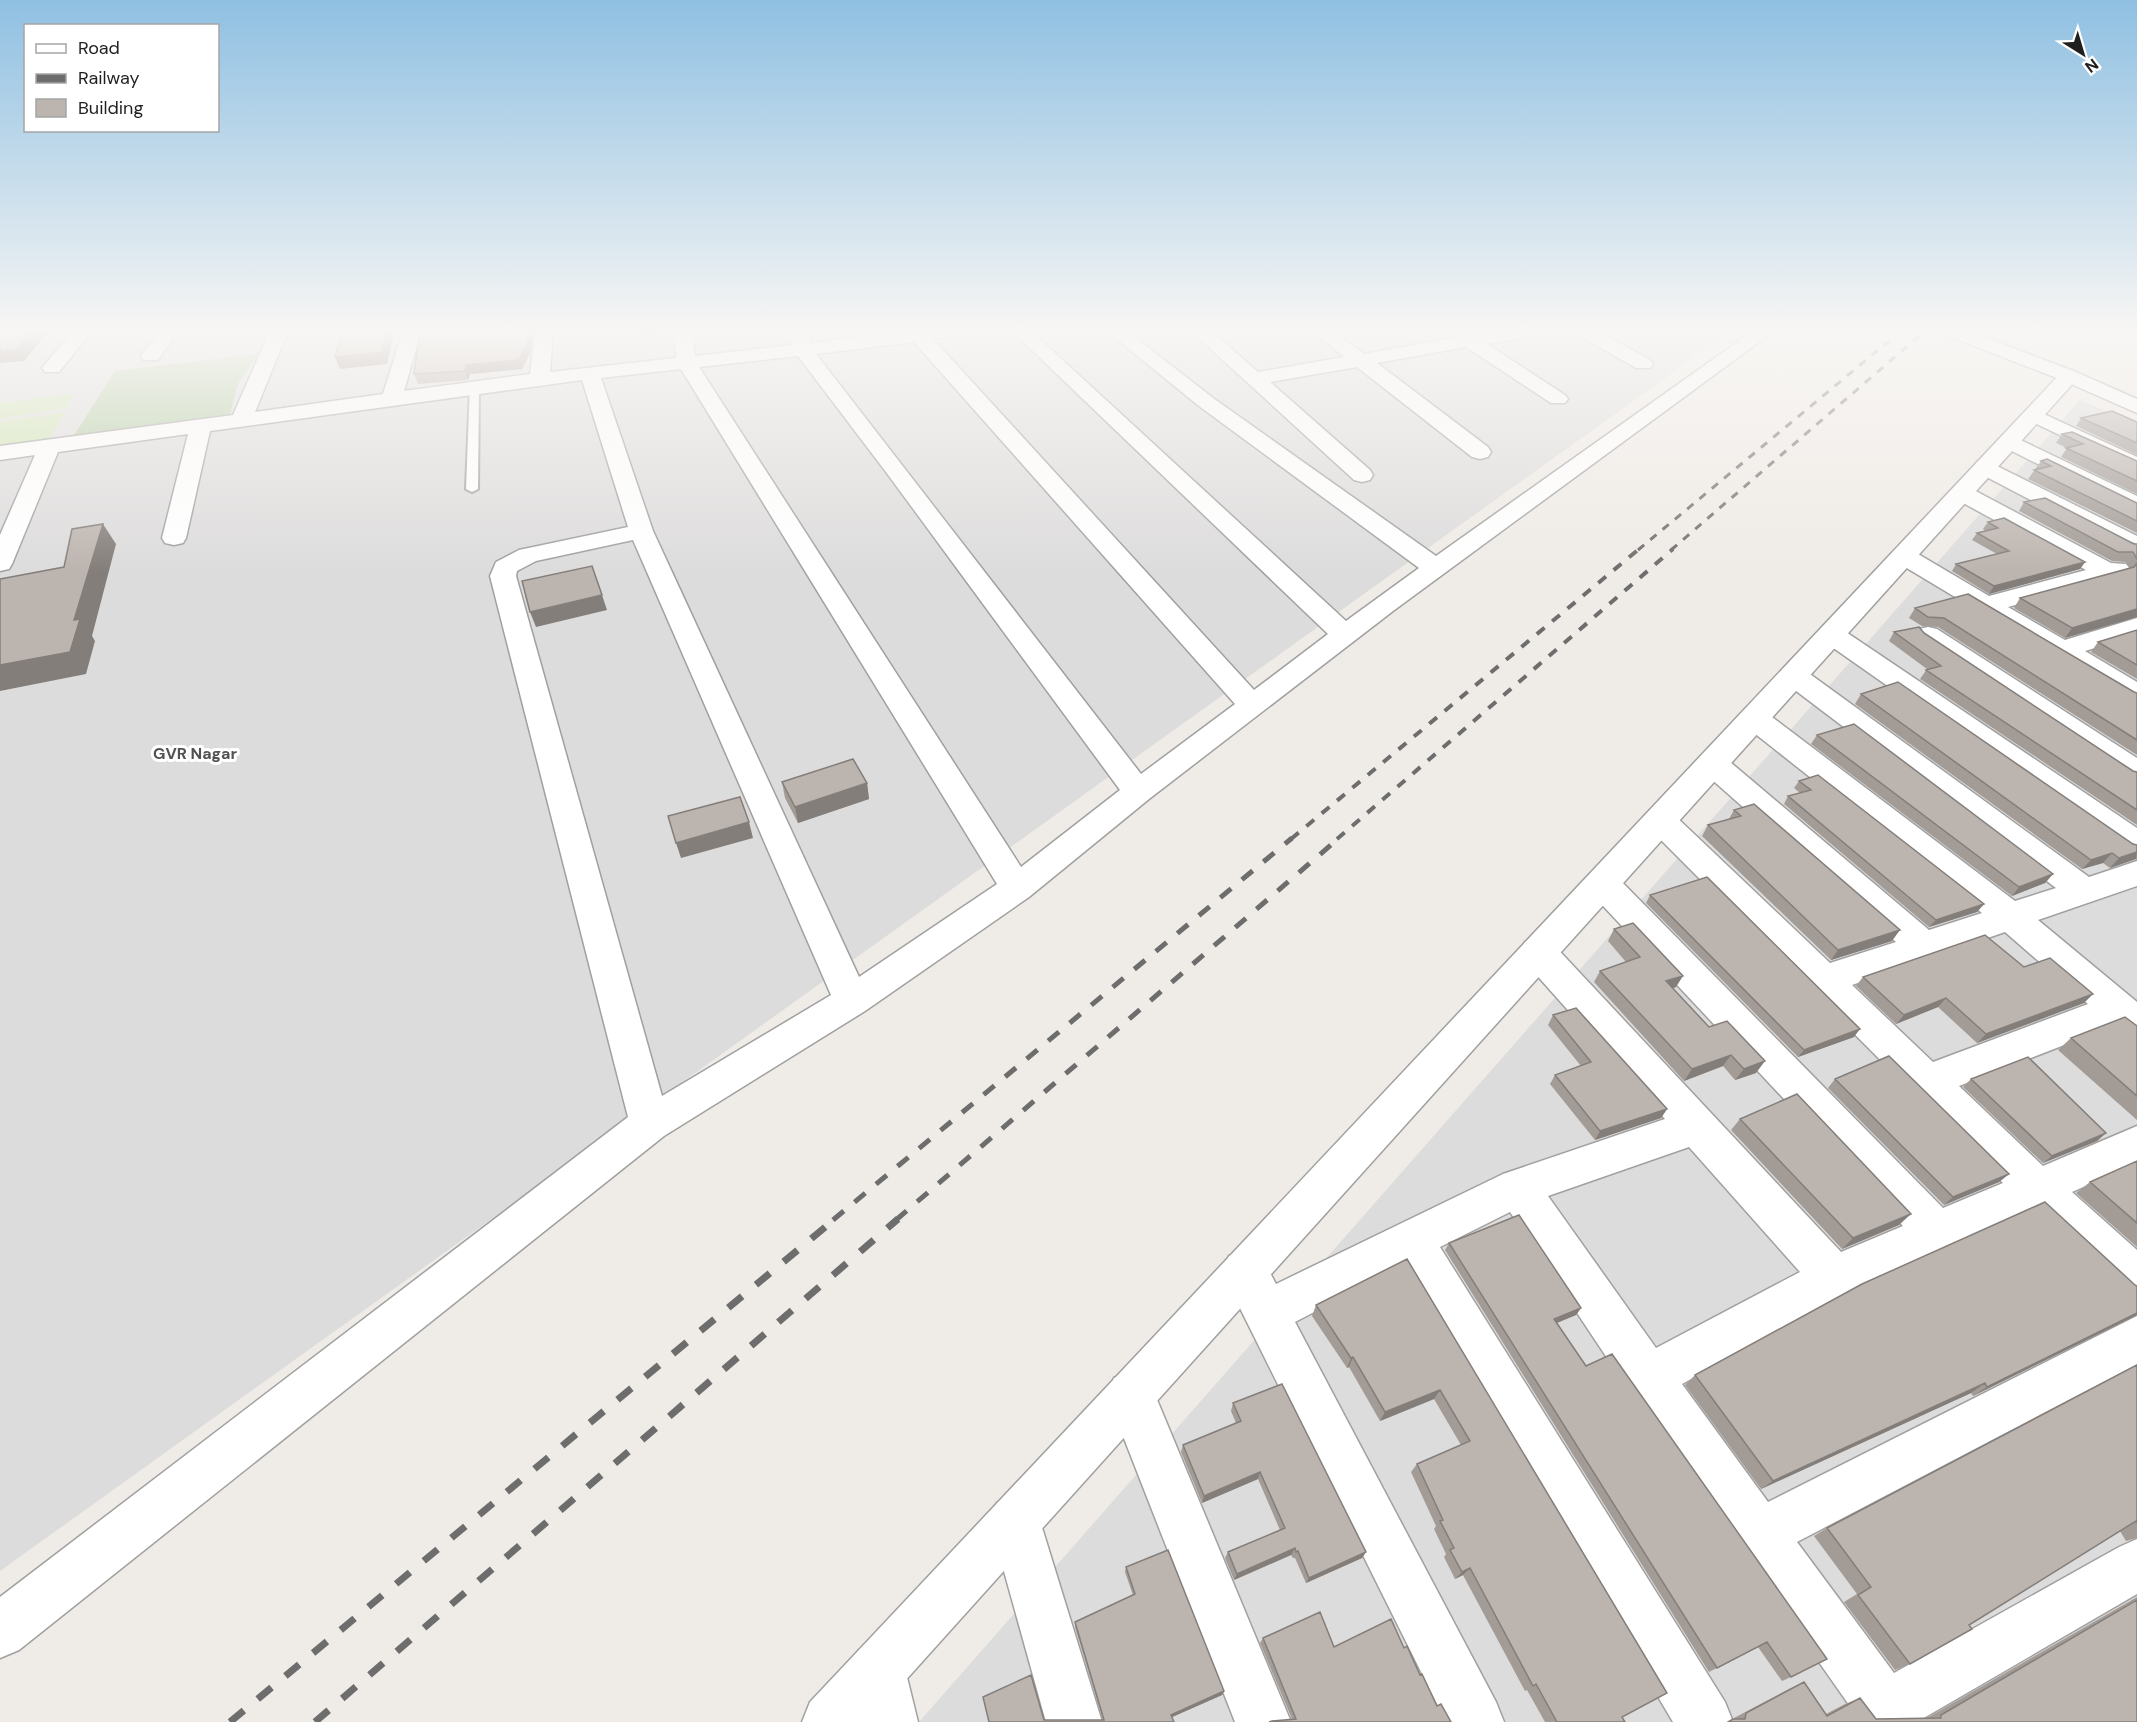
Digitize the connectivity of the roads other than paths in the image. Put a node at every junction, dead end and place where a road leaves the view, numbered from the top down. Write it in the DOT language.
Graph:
graph roads {
  1 [pos="245,411"];
  2 [pos="303,411"];
  3 [pos="474,411"];
  4 [pos="602,411"];
  5 [pos="717,411"];
  6 [pos="853,411"];
  7 [pos="987,411"];
  8 [pos="1107,411"];
  9 [pos="1219,411"];
  10 [pos="1290,411"];
  11 [pos="1428,411"];
  12 [pos="1654,411"];
  13 [pos="2016,411"];
  14 [pos="2112,411"];
  15 [pos="241,420"];
  16 [pos="201,424"];
  17 [pos="2027,426"];
  18 [pos="50,445"];
  19 [pos="1480,452"];
  20 [pos="0,453"];
  21 [pos="2137,465"];
  22 [pos="1362,475"];
  23 [pos="472,489"];
  24 [pos="2137,504"];
  25 [pos="641,531"];
  26 [pos="174,538"];
  27 [pos="2137,546"];
  28 [pos="1904,556"];
  29 [pos="2137,563"];
  30 [pos="0,564"];
  31 [pos="1437,568"];
  32 [pos="2107,571"];
  33 [pos="1988,604"];
  34 [pos="2137,626"];
  35 [pos="1831,634"];
  36 [pos="1928,635"];
  37 [pos="1346,636"];
  38 [pos="2065,649"];
  39 [pos="1793,675"];
  40 [pos="2137,694"];
  41 [pos="1252,705"];
  42 [pos="1754,718"];
  43 [pos="1712,763"];
  44 [pos="2137,772"];
  45 [pos="1138,792"];
  46 [pos="1660,820"];
  47 [pos="2137,844"];
  48 [pos="2137,873"];
  49 [pos="1602,883"];
  50 [pos="1017,888"];
  51 [pos="2084,891"];
  52 [pos="2010,916"];
  53 [pos="1924,946"];
  54 [pos="1538,952"];
  55 [pos="1824,981"];
  56 [pos="852,1001"];
  57 [pos="2128,1016"];
  58 [pos="1927,1081"];
  59 [pos="650,1124"];
  60 [pos="1698,1126"];
  61 [pos="2137,1144"];
  62 [pos="2036,1187"];
  63 [pos="1518,1188"];
  64 [pos="1936,1231"];
  65 [pos="1411,1239"];
  66 [pos="1834,1277"];
  67 [pos="2137,1279"];
  68 [pos="1255,1292"];
  69 [pos="2137,1339"];
  70 [pos="1648,1377"];
  71 [pos="1131,1395"];
  72 [pos="1015,1521"];
  73 [pos="1761,1533"];
  74 [pos="2137,1565"];
  75 [pos="0,1631"];
  76 [pos="878,1669"];
  77 [pos="1891,1716"];
  78 [pos="830,1722"];
  79 [pos="890,1722"];
  80 [pos="1074,1722"];
  81 [pos="1263,1722"];
  82 [pos="1476,1722"];
  83 [pos="1705,1722"];
  1 -- 15 [label="street"];
  2 -- 15 [label="street"];
  3 -- 23 [label="lane"];
  4 -- 25 [label="street"];
  5 -- 50 [label="street"];
  6 -- 45 [label="street"];
  7 -- 41 [label="street"];
  8 -- 37 [label="street"];
  9 -- 31 [label="street"];
  10 -- 22 [label="street"];
  11 -- 19 [label="street"];
  12 -- 31 [label="street"];
  13 -- 17 [label="street"];
  14 -- 17 [label="street"];
  15 -- 16 [label="street"];
  16 -- 18 [label="street"];
  16 -- 26 [label="street"];
  17 -- 21 [label="street"];
  17 -- 24 [label="street"];
  17 -- 27 [label="street"];
  17 -- 28 [label="street"];
  17 -- 32 [label="street"];
  18 -- 20 [label="street"];
  18 -- 30 [label="street"];
  25 -- 56 [label="street"];
  25 -- 59 [label="street"];
  28 -- 33 [label="street"];
  28 -- 35 [label="street"];
  29 -- 32 [label="street"];
  31 -- 37 [label="street"];
  32 -- 33 [label="street"];
  33 -- 38 [label="street"];
  34 -- 38 [label="street"];
  35 -- 39 [label="street"];
  35 -- 47 [label="street"];
  36 -- 44 [label="street"];
  37 -- 41 [label="street"];
  38 -- 40 [label="street"];
  39 -- 42 [label="street"];
  39 -- 51 [label="street"];
  41 -- 45 [label="street"];
  42 -- 43 [label="street"];
  42 -- 52 [label="street"];
  43 -- 46 [label="street"];
  43 -- 53 [label="street"];
  45 -- 50 [label="street"];
  46 -- 49 [label="street"];
  46 -- 55 [label="street"];
  48 -- 51 [label="street"];
  49 -- 54 [label="street"];
  49 -- 64 [label="street"];
  50 -- 56 [label="street"];
  51 -- 52 [label="street"];
  52 -- 53 [label="street"];
  52 -- 57 [label="street"];
  53 -- 55 [label="street"];
  54 -- 60 [label="street"];
  54 -- 68 [label="street"];
  55 -- 58 [label="street"];
  56 -- 59 [label="street"];
  57 -- 58 [label="street"];
  58 -- 62 [label="street"];
  59 -- 75 [label="street"];
  60 -- 63 [label="street"];
  60 -- 66 [label="street"];
  61 -- 62 [label="street"];
  62 -- 64 [label="street"];
  62 -- 67 [label="street"];
  63 -- 65 [label="street"];
  63 -- 70 [label="street"];
  64 -- 66 [label="street"];
  65 -- 68 [label="street"];
  65 -- 83 [label="street"];
  66 -- 70 [label="street"];
  68 -- 71 [label="street"];
  68 -- 82 [label="street"];
  69 -- 73 [label="street"];
  70 -- 73 [label="street"];
  71 -- 72 [label="street"];
  71 -- 81 [label="street"];
  72 -- 76 [label="street"];
  72 -- 80 [label="street"];
  73 -- 77 [label="street"];
  74 -- 77 [label="street"];
  76 -- 78 [label="street"];
  76 -- 79 [label="street"];
}
